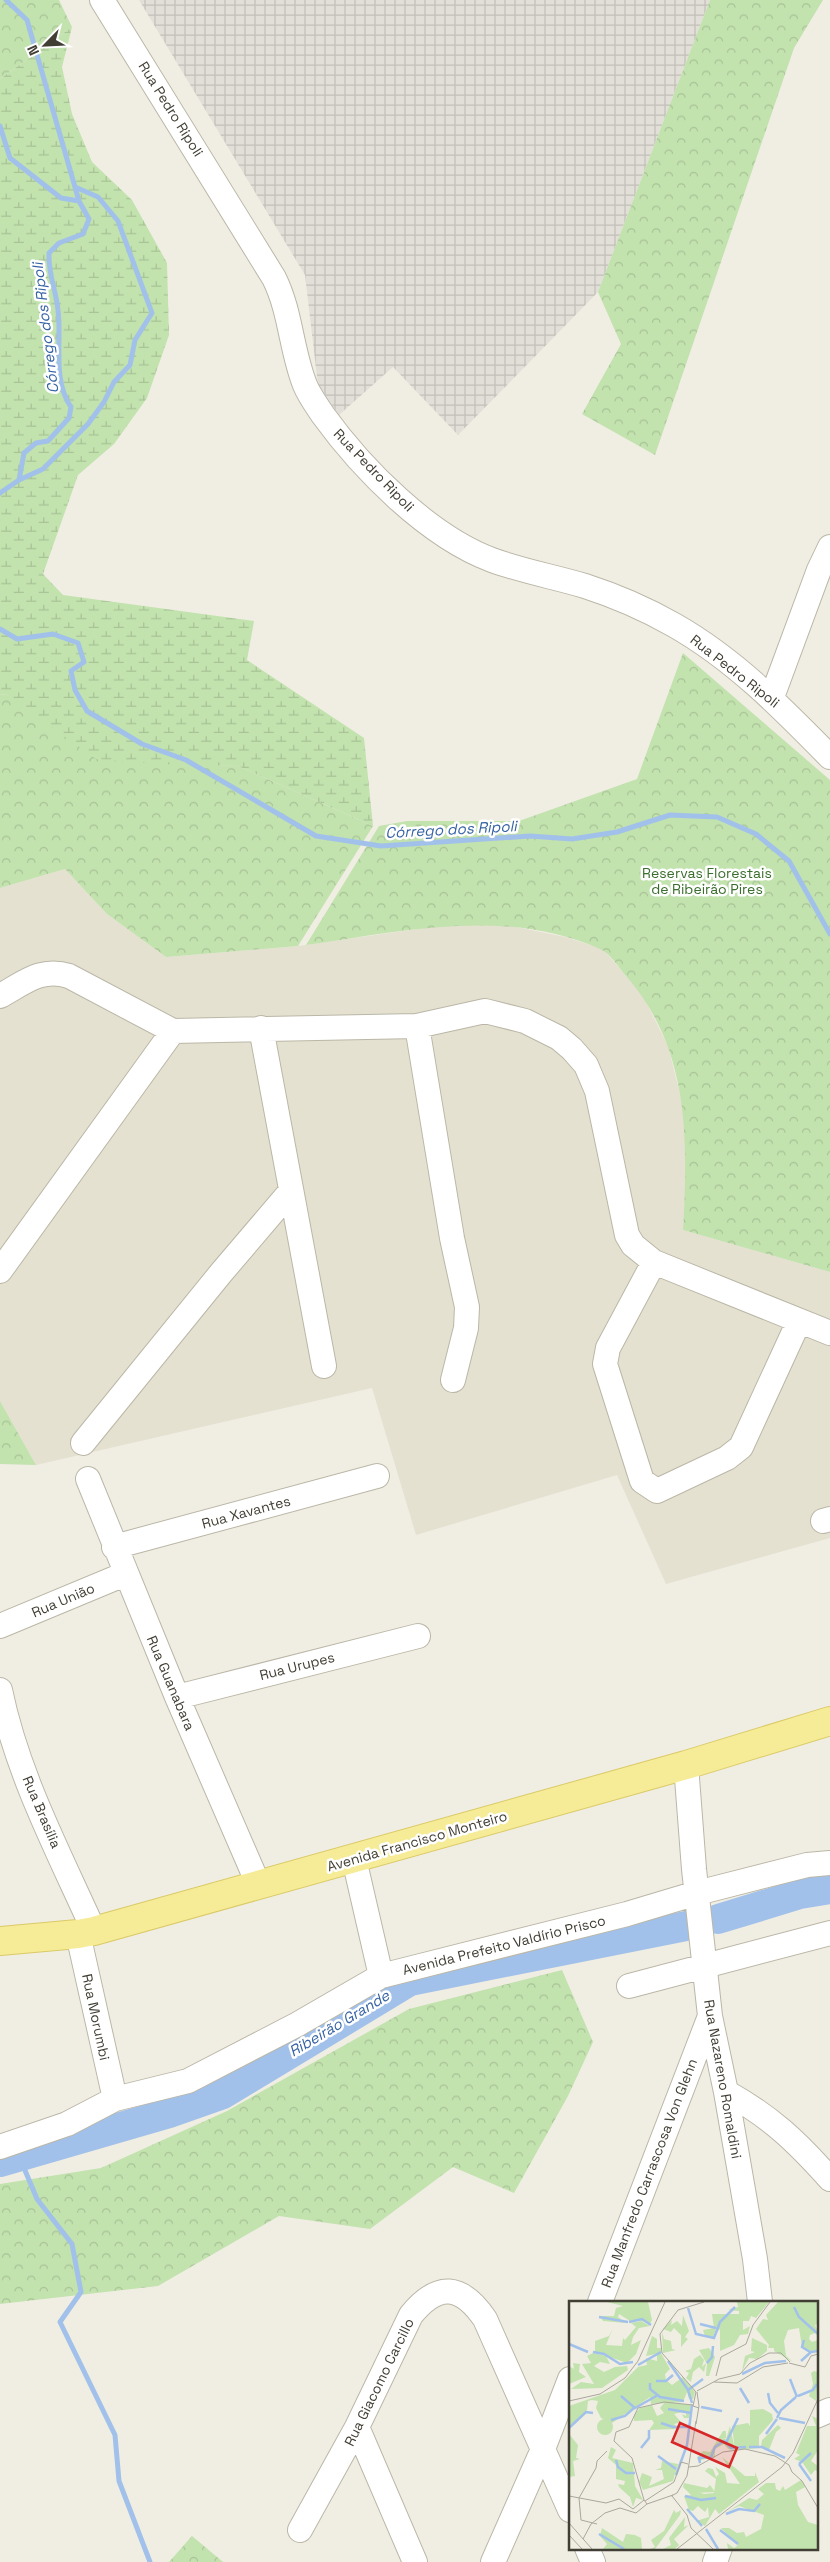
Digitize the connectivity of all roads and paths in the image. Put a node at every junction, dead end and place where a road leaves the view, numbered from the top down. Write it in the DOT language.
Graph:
graph roads {
  1 [pos="102,0"];
  2 [pos="830,548"];
  3 [pos="772,697"];
  4 [pos="830,758"];
  5 [pos="0,996"];
  6 [pos="417,1026"];
  7 [pos="261,1028"];
  8 [pos="173,1031"];
  9 [pos="290,1192"];
  10 [pos="654,1262"];
  11 [pos="0,1271"];
  12 [pos="799,1321"];
  13 [pos="830,1333"];
  14 [pos="324,1366"];
  15 [pos="453,1380"];
  16 [pos="83,1443"];
  17 [pos="377,1476"];
  18 [pos="88,1479"];
  19 [pos="114,1547"];
  20 [pos="125,1574"];
  21 [pos="0,1626"];
  22 [pos="418,1636"];
  23 [pos="0,1690"];
  24 [pos="177,1697"];
  25 [pos="830,1722"];
  26 [pos="686,1765"];
  27 [pos="354,1859"];
  28 [pos="830,1863"];
  29 [pos="260,1886"];
  30 [pos="697,1893"];
  31 [pos="86,1932"];
  32 [pos="830,1933"];
  33 [pos="0,1941"];
  34 [pos="705,1966"];
  35 [pos="381,1976"];
  36 [pos="629,1986"];
  37 [pos="710,2016"];
  38 [pos="726,2092"];
  39 [pos="115,2099"];
  40 [pos="0,2147"];
  41 [pos="830,2180"];
  42 [pos="600,2301"];
  43 [pos="760,2301"];
  44 [pos="569,2382"];
  45 [pos="830,2410"];
  46 [pos="818,2415"];
  47 [pos="357,2428"];
  48 [pos="543,2449"];
  49 [pos="569,2508"];
  50 [pos="300,2530"];
  51 [pos="588,2550"];
  52 [pos="719,2550"];
  53 [pos="415,2562"];
  54 [pos="493,2562"];
  55 [pos="593,2562"];
  56 [pos="715,2562"];
  1 -- 3 [label="street, Rua Pedro Ripoli"];
  2 -- 3 [label="street"];
  3 -- 4 [label="street, Rua Pedro Ripoli"];
  5 -- 8 [label="street"];
  6 -- 7 [label="street"];
  6 -- 10 [label="street"];
  6 -- 15 [label="street"];
  7 -- 8 [label="street"];
  7 -- 9 [label="street"];
  8 -- 11 [label="street"];
  9 -- 14 [label="street"];
  9 -- 16 [label="street"];
  10 -- 12 [label="street"];
  10 -- 12 [label="street"];
  12 -- 13 [label="street"];
  17 -- 19 [label="street, Rua Xavantes"];
  18 -- 19 [label="street, Rua Guanabara"];
  19 -- 20 [label="street, Rua Guanabara"];
  20 -- 21 [label="street, Rua União"];
  20 -- 24 [label="street, Rua Guanabara"];
  22 -- 24 [label="street, Rua Urupes"];
  23 -- 31 [label="street, Rua Brasília"];
  24 -- 29 [label="street, Rua Guanabara"];
  25 -- 26 [label="main road, Avenida Francisco Monteiro"];
  26 -- 27 [label="main road, Avenida Francisco Monteiro"];
  26 -- 30 [label="street, Rua Nazareno Romaldini"];
  27 -- 29 [label="main road, Avenida Francisco Monteiro"];
  27 -- 35 [label="street"];
  28 -- 30 [label="street, Avenida Prefeito Valdírio Prisco"];
  29 -- 31 [label="main road, Avenida Francisco Monteiro"];
  30 -- 34 [label="street, Rua Nazareno Romaldini"];
  30 -- 35 [label="street, Avenida Prefeito Valdírio Prisco"];
  31 -- 33 [label="main road, Avenida Francisco Monteiro"];
  31 -- 39 [label="street, Rua Morumbi"];
  32 -- 34 [label="street"];
  34 -- 36 [label="street"];
  34 -- 37 [label="street, Rua Nazareno Romaldini"];
  35 -- 39 [label="street, Avenida Prefeito Valdírio Prisco"];
  37 -- 38 [label="street, Rua Nazareno Romaldini"];
  37 -- 42 [label="street, Rua Manfredo Carrascosa Von Glehn"];
  38 -- 41 [label="street"];
  38 -- 43 [label="street, Rua Nazareno Romaldini"];
  39 -- 40 [label="street, Avenida Prefeito Valdírio Prisco"];
  44 -- 48 [label="street"];
  45 -- 46 [label="street"];
  47 -- 48 [label="street, Rua Giacomo Carcillo"];
  47 -- 50 [label="street, Rua Giacomo Carcillo"];
  47 -- 53 [label="street"];
  48 -- 49 [label="street, Rua Giacomo Carcillo"];
  48 -- 54 [label="street"];
  51 -- 55 [label="street"];
  52 -- 56 [label="street"];
}
